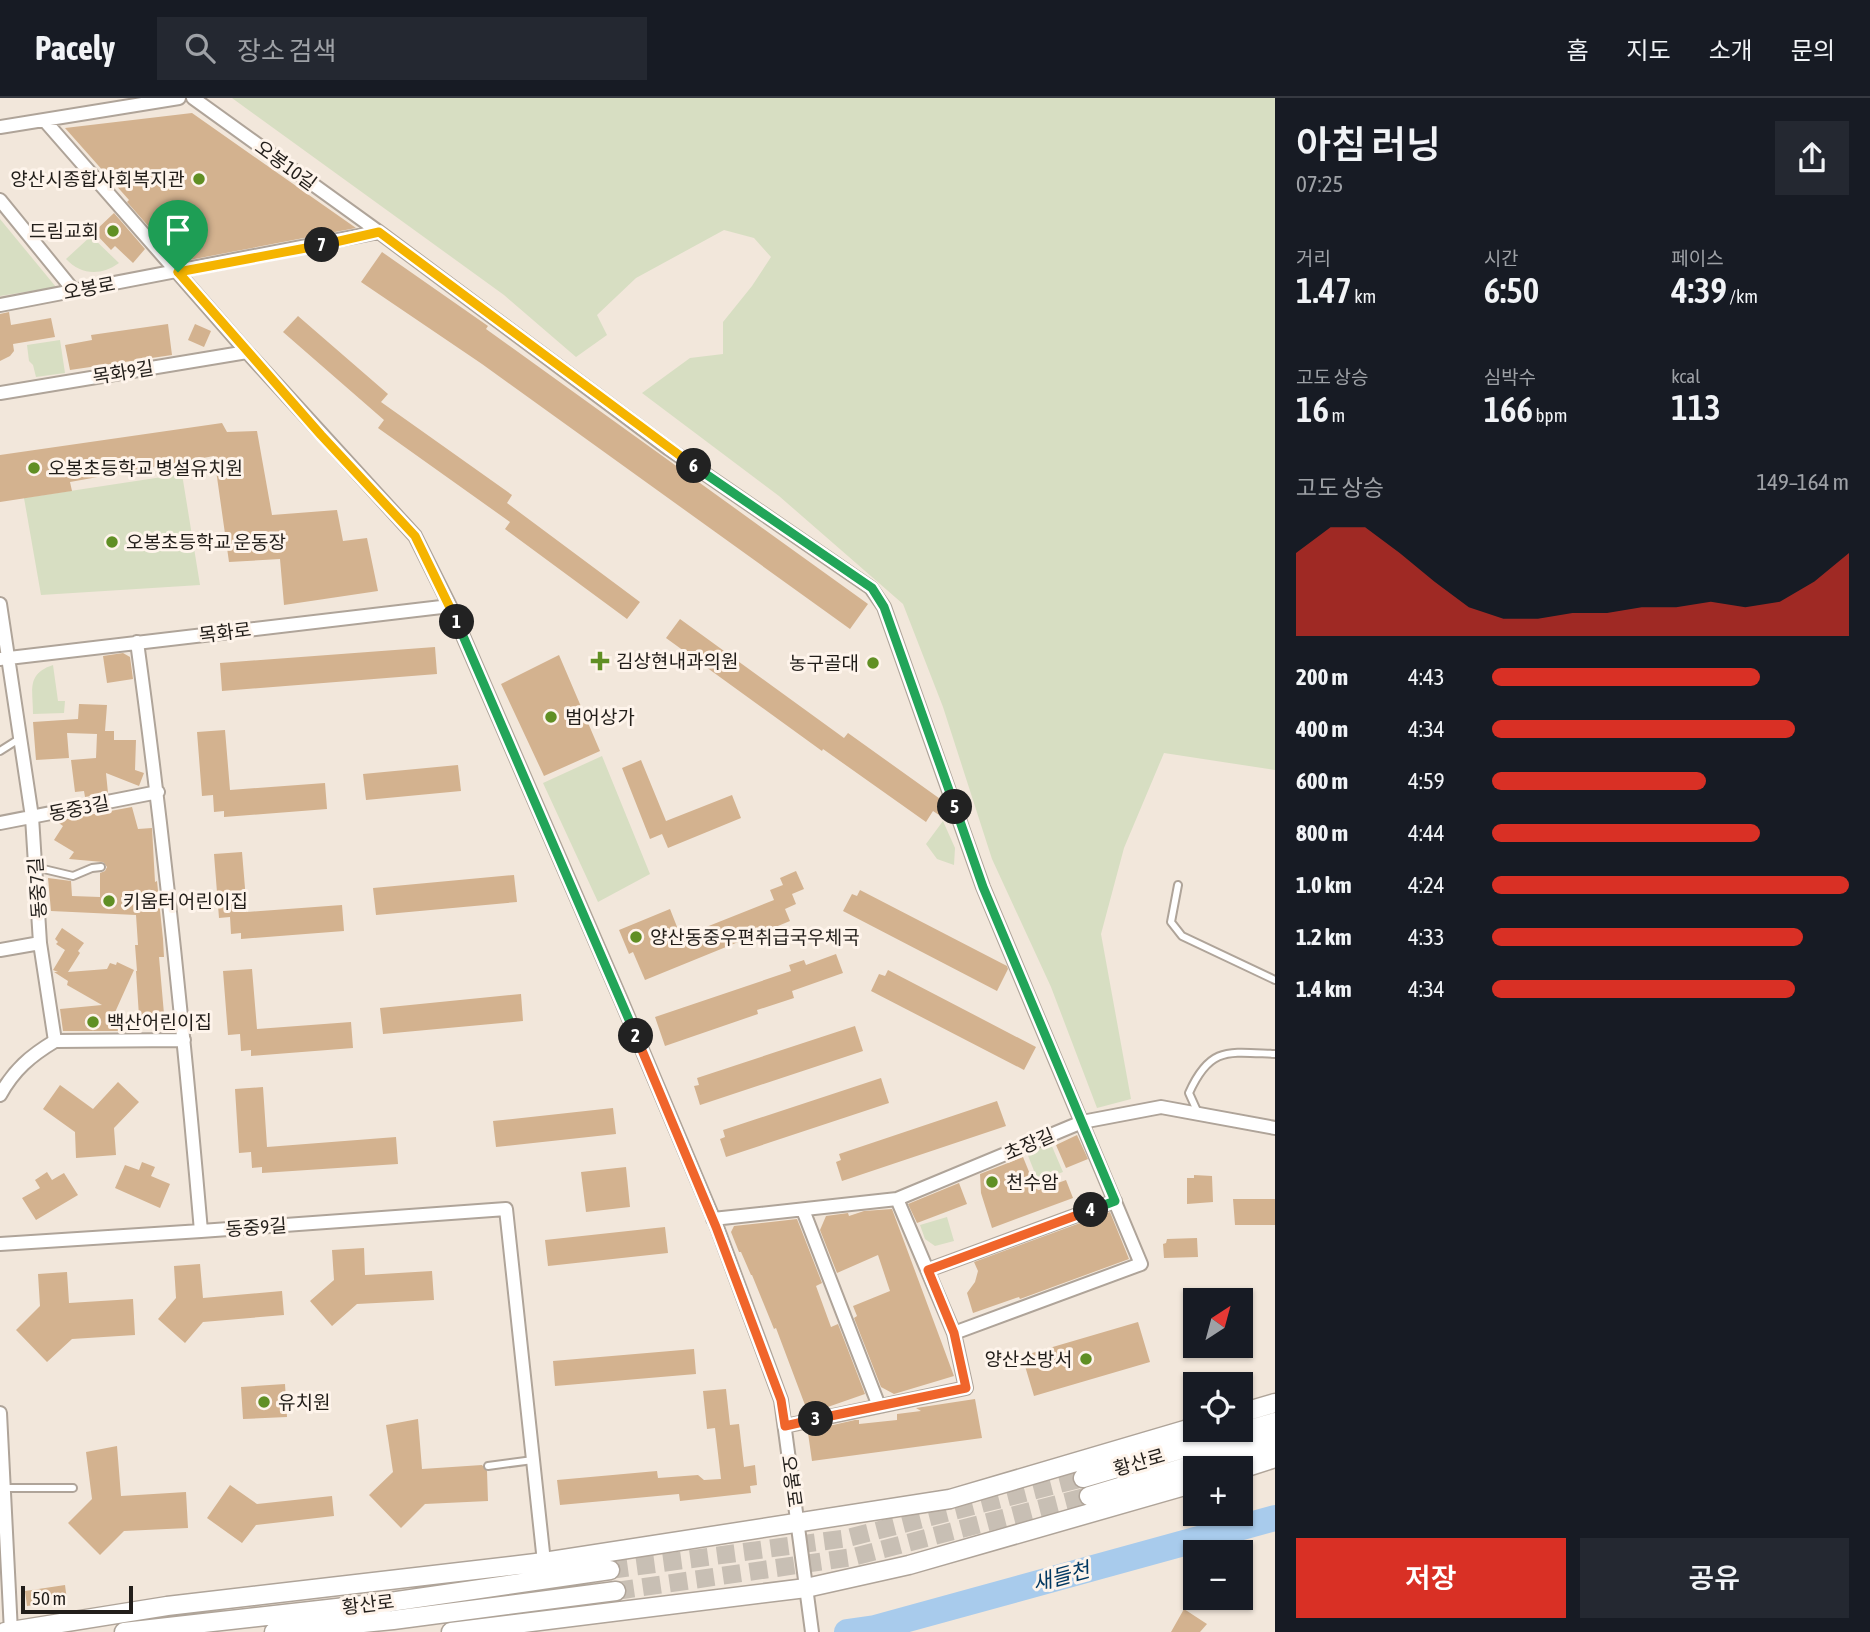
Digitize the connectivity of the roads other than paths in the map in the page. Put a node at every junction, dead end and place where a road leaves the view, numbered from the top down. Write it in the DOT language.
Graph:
graph roads {
  1 [pos="180,98"];
  2 [pos="193,98"];
  3 [pos="45,121"];
  4 [pos="0,127"];
  5 [pos="0,200"];
  6 [pos="379,232"];
  7 [pos="178,272"];
  8 [pos="74,291"];
  9 [pos="0,305"];
  10 [pos="247,352"];
  11 [pos="0,393"];
  12 [pos="0,604"];
  13 [pos="450,606"];
  14 [pos="137,642"];
  15 [pos="4,658"];
  16 [pos="20,738"];
  17 [pos="0,751"];
  18 [pos="158,792"];
  19 [pos="32,817"];
  20 [pos="0,822"];
  21 [pos="35,867"];
  22 [pos="102,867"];
  23 [pos="1178,885"];
  24 [pos="40,943"];
  25 [pos="0,950"];
  26 [pos="1275,980"];
  27 [pos="184,1040"];
  28 [pos="55,1041"];
  29 [pos="1275,1054"];
  30 [pos="0,1095"];
  31 [pos="1198,1115"];
  32 [pos="1082,1122"];
  33 [pos="1275,1128"];
  34 [pos="897,1199"];
  35 [pos="1115,1201"];
  36 [pos="803,1210"];
  37 [pos="713,1219"];
  38 [pos="201,1231"];
  39 [pos="0,1244"];
  40 [pos="928,1270"];
  41 [pos="954,1333"];
  42 [pos="1275,1403"];
  43 [pos="879,1406"];
  44 [pos="1253,1409"];
  45 [pos="0,1413"];
  46 [pos="1275,1422"];
  47 [pos="785,1426"];
  48 [pos="1183,1431"];
  49 [pos="1275,1440"];
  50 [pos="1275,1458"];
  51 [pos="533,1460"];
  52 [pos="1253,1465"];
  53 [pos="488,1466"];
  54 [pos="1083,1478"];
  55 [pos="1183,1486"];
  56 [pos="4,1488"];
  57 [pos="73,1488"];
  58 [pos="1089,1496"];
  59 [pos="798,1524"];
  60 [pos="544,1562"];
  61 [pos="610,1570"];
  62 [pos="806,1588"];
  63 [pos="616,1591"];
  64 [pos="5,1632"];
  65 [pos="11,1632"];
  66 [pos="124,1632"];
  67 [pos="274,1632"];
  68 [pos="451,1632"];
  69 [pos="812,1632"];
  1 -- 3 [label="street"];
  2 -- 6 [label="street, 오봉10길"];
  3 -- 4 [label="street"];
  3 -- 7 [label="street"];
  5 -- 8 [label="street"];
  6 -- 7 [label="street, 오봉로"];
  6 -- 32 [label="street"];
  7 -- 8 [label="street, 오봉로"];
  7 -- 10 [label="street, 오봉로"];
  8 -- 9 [label="street, 오봉로"];
  10 -- 11 [label="street, 목화9길"];
  10 -- 13 [label="street, 오봉로"];
  12 -- 15 [label="street"];
  13 -- 14 [label="street, 목화로"];
  13 -- 37 [label="street, 오봉로"];
  14 -- 15 [label="street, 목화로"];
  14 -- 18 [label="street, 동중9길"];
  15 -- 16 [label="street, 동중7길"];
  16 -- 17 [label="lane"];
  16 -- 19 [label="street, 동중7길"];
  18 -- 19 [label="street, 동중3길"];
  18 -- 27 [label="street, 동중9길"];
  19 -- 20 [label="street, 동중3길"];
  19 -- 21 [label="street, 동중7길"];
  21 -- 22 [label="lane"];
  21 -- 24 [label="street, 동중7길"];
  23 -- 26 [label="lane"];
  24 -- 25 [label="street"];
  24 -- 28 [label="street, 동중7길"];
  27 -- 28 [label="street"];
  27 -- 38 [label="street, 동중9길"];
  28 -- 30 [label="street"];
  29 -- 31 [label="lane"];
  31 -- 32 [label="street, 초장길"];
  31 -- 33 [label="street, 초장길"];
  32 -- 34 [label="street, 초장길"];
  32 -- 35 [label="street"];
  34 -- 36 [label="street, 초장길"];
  34 -- 40 [label="street"];
  35 -- 40 [label="street"];
  35 -- 41 [label="street"];
  36 -- 37 [label="street, 초장길"];
  36 -- 43 [label="street"];
  37 -- 47 [label="street, 오봉로"];
  38 -- 39 [label="street"];
  38 -- 51 [label="street, 동중9길"];
  40 -- 41 [label="street"];
  41 -- 43 [label="street"];
  42 -- 44 [label="main road"];
  43 -- 47 [label="street"];
  45 -- 56 [label="street"];
  46 -- 54 [label="main road, 황산로"];
  47 -- 59 [label="street, 오봉로"];
  48 -- 59 [label="main road"];
  49 -- 58 [label="main road, 황산로"];
  50 -- 52 [label="main road"];
  51 -- 53 [label="lane"];
  51 -- 60 [label="street, 동중9길"];
  55 -- 62 [label="main road"];
  56 -- 57 [label="lane"];
  56 -- 65 [label="street"];
  59 -- 60 [label="main road"];
  59 -- 62 [label="street, 오봉로"];
  60 -- 65 [label="main road"];
  61 -- 66 [label="main road, 황산로"];
  62 -- 68 [label="main road"];
  62 -- 69 [label="street, 오봉로"];
  63 -- 67 [label="main road, 황산로"];
  64 -- 65 [label="main road"];
}
